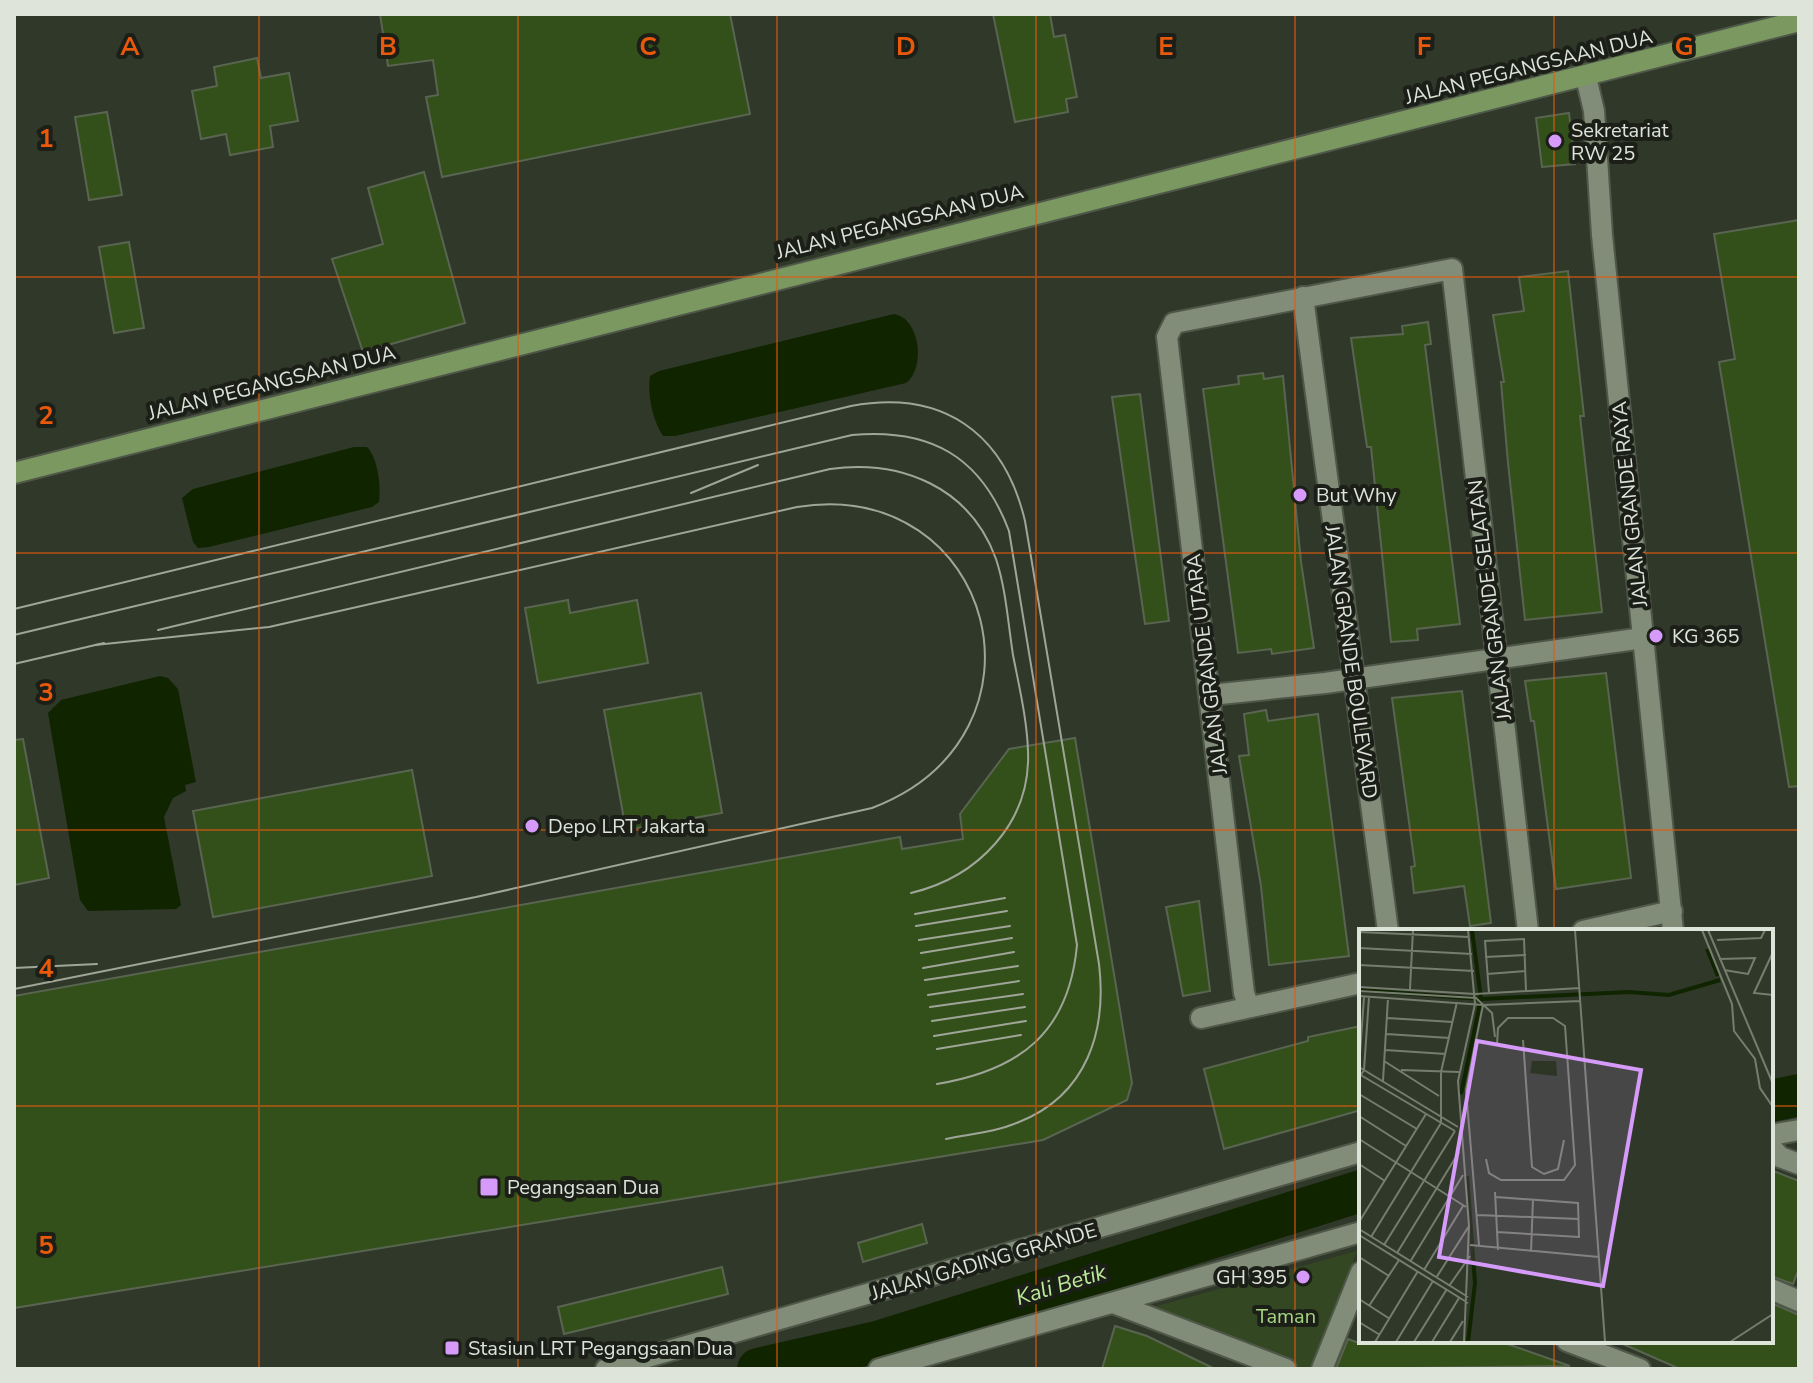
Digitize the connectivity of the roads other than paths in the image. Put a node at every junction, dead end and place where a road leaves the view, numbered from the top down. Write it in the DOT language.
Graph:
graph roads {
  1 [pos="1799,21"];
  2 [pos="1586,77"];
  3 [pos="1303,297"];
  4 [pos="14,473"];
  5 [pos="1643,638"];
  6 [pos="1497,659"];
  7 [pos="1353,679"];
  8 [pos="1211,695"];
  9 [pos="1673,921"];
  10 [pos="1388,929"];
  11 [pos="1528,929"];
  12 [pos="1601,929"];
  13 [pos="1359,983"];
  14 [pos="1249,1007"];
  15 [pos="1201,1018"];
  16 [pos="1799,1130"];
  17 [pos="1773,1135"];
  18 [pos="1773,1149"];
  19 [pos="1359,1153"];
  20 [pos="1799,1164"];
  21 [pos="1359,1233"];
  22 [pos="1359,1277"];
  23 [pos="1773,1290"];
  24 [pos="1799,1301"];
  25 [pos="1113,1303"];
  26 [pos="1572,1343"];
  27 [pos="911,1360"];
  28 [pos="606,1369"];
  29 [pos="879,1369"];
  30 [pos="933,1369"];
  31 [pos="1286,1369"];
  32 [pos="1322,1369"];
  33 [pos="1640,1369"];
  1 -- 2 [label="main road, JALAN PEGANGSAAN DUA"];
  2 -- 4 [label="main road, JALAN PEGANGSAAN DUA"];
  2 -- 5 [label="street, JALAN GRANDE RAYA"];
  3 -- 6 [label="street, JALAN GRANDE SELATAN"];
  3 -- 7 [label="street, JALAN GRANDE BOULEVARD"];
  3 -- 8 [label="street, JALAN GRANDE UTARA"];
  5 -- 6 [label="street"];
  5 -- 9 [label="street, JALAN GRANDE RAYA"];
  6 -- 7 [label="street"];
  6 -- 11 [label="street, JALAN GRANDE SELATAN"];
  7 -- 8 [label="street"];
  7 -- 10 [label="street, JALAN GRANDE BOULEVARD"];
  8 -- 14 [label="street, JALAN GRANDE UTARA"];
  9 -- 12 [label="street"];
  13 -- 14 [label="street"];
  14 -- 15 [label="street"];
  16 -- 17 [label="street"];
  18 -- 20 [label="street"];
  19 -- 28 [label="street, JALAN GADING GRANDE"];
  21 -- 25 [label="street"];
  22 -- 32 [label="street"];
  23 -- 24 [label="street"];
  25 -- 27 [label="street"];
  25 -- 31 [label="street"];
  26 -- 33 [label="street"];
  27 -- 29 [label="street"];
  27 -- 30 [label="street"];
}
